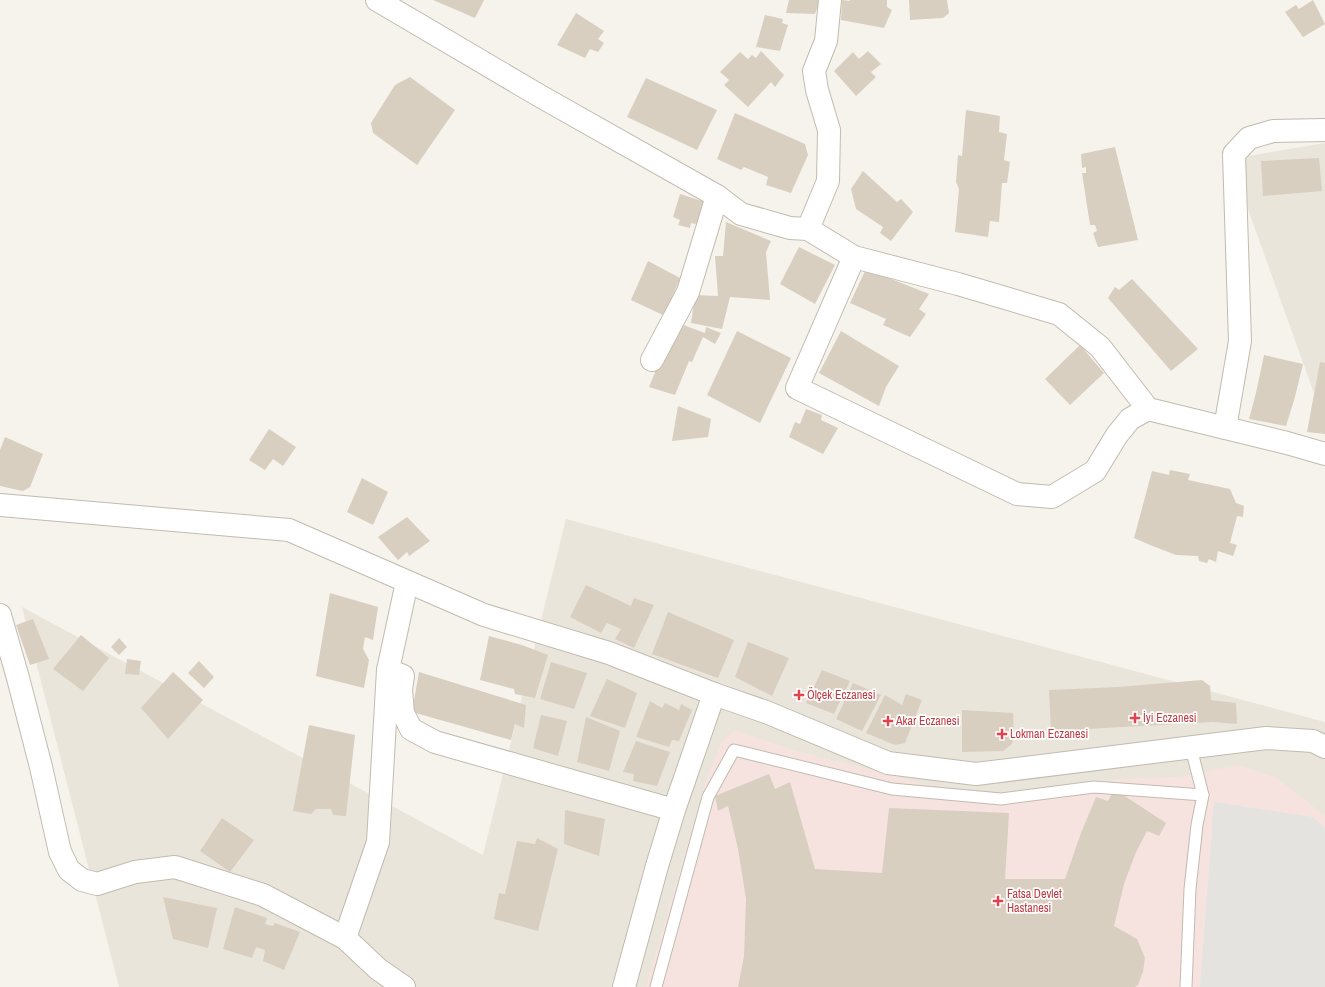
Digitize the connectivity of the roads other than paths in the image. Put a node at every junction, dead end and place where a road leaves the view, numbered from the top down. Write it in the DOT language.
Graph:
graph roads {
  1 [pos="377,0"];
  2 [pos="830,0"];
  3 [pos="1325,130"];
  4 [pos="716,196"];
  5 [pos="808,229"];
  6 [pos="854,257"];
  7 [pos="652,360"];
  8 [pos="1148,409"];
  9 [pos="1225,428"];
  10 [pos="1325,454"];
  11 [pos="0,506"];
  12 [pos="406,582"];
  13 [pos="0,615"];
  14 [pos="388,670"];
  15 [pos="714,694"];
  16 [pos="1325,747"];
  17 [pos="1191,748"];
  18 [pos="1203,795"];
  19 [pos="674,810"];
  20 [pos="345,938"];
  21 [pos="404,987"];
  22 [pos="624,987"];
  23 [pos="656,987"];
  24 [pos="1186,987"];
  1 -- 4 [label="street"];
  2 -- 5 [label="street"];
  3 -- 9 [label="street"];
  4 -- 5 [label="street"];
  4 -- 7 [label="street"];
  5 -- 6 [label="street"];
  6 -- 8 [label="street"];
  6 -- 8 [label="street"];
  8 -- 9 [label="street"];
  9 -- 10 [label="street"];
  11 -- 12 [label="street"];
  12 -- 14 [label="street"];
  12 -- 15 [label="street"];
  13 -- 20 [label="street"];
  14 -- 19 [label="street"];
  14 -- 20 [label="street"];
  15 -- 17 [label="street"];
  15 -- 19 [label="street"];
  16 -- 17 [label="street"];
  17 -- 18 [label="lane"];
  18 -- 23 [label="lane"];
  18 -- 24 [label="lane"];
  19 -- 22 [label="street"];
  20 -- 21 [label="street"];
}
